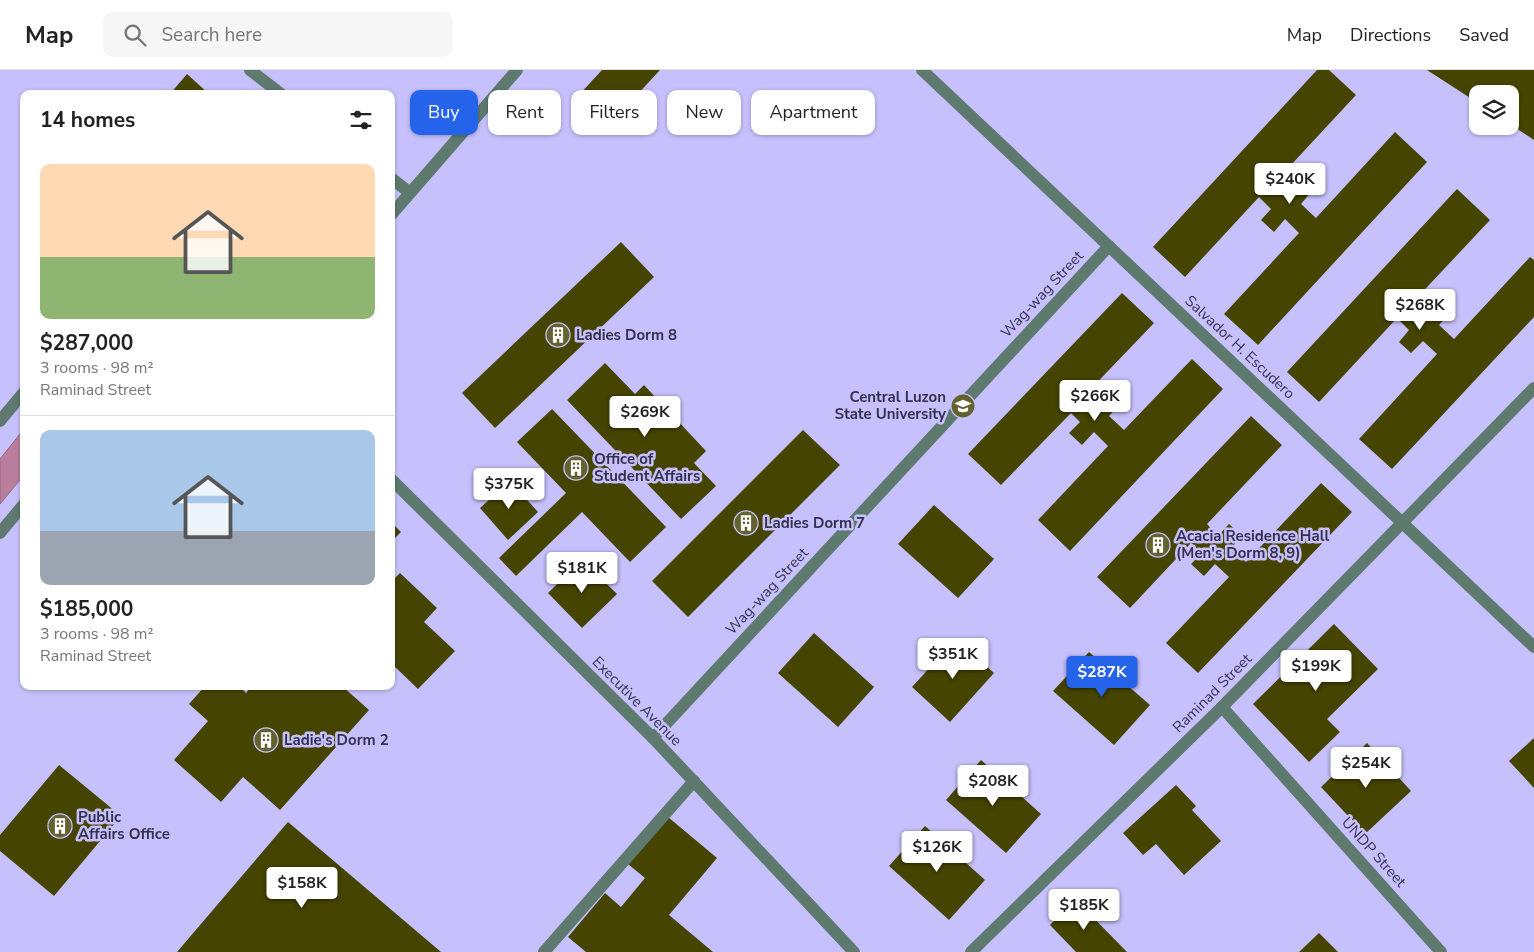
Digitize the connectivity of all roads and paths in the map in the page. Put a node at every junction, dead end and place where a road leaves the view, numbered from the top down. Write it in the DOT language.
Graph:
graph roads {
  1 [pos="250,70"];
  2 [pos="517,70"];
  3 [pos="922,70"];
  4 [pos="276,90"];
  5 [pos="395,181"];
  6 [pos="409,192"];
  7 [pos="395,210"];
  8 [pos="1109,246"];
  9 [pos="1534,388"];
  10 [pos="20,397"];
  11 [pos="0,421"];
  12 [pos="395,482"];
  13 [pos="20,509"];
  14 [pos="1403,524"];
  15 [pos="0,533"];
  16 [pos="1534,647"];
  17 [pos="1222,707"];
  18 [pos="653,738"];
  19 [pos="694,781"];
  20 [pos="544,952"];
  21 [pos="854,952"];
  22 [pos="971,952"];
  23 [pos="1441,952"];
  1 -- 4 [label="street"];
  2 -- 6 [label="street"];
  3 -- 8 [label="street, Salvador H. Escudero"];
  5 -- 6 [label="street"];
  6 -- 7 [label="street"];
  8 -- 14 [label="street, Salvador H. Escudero"];
  8 -- 18 [label="street, Wag-wag Street"];
  9 -- 14 [label="street, Raminad Street"];
  10 -- 11 [label="street"];
  12 -- 18 [label="street, Executive Avenue"];
  13 -- 15 [label="street"];
  14 -- 16 [label="street, Salvador H. Escudero"];
  14 -- 17 [label="street, Raminad Street"];
  17 -- 22 [label="street, Raminad Street"];
  17 -- 23 [label="street, UNDP Street"];
  18 -- 19 [label="street, Executive Avenue"];
  19 -- 20 [label="street"];
  19 -- 21 [label="street, Executive Avenue"];
}
